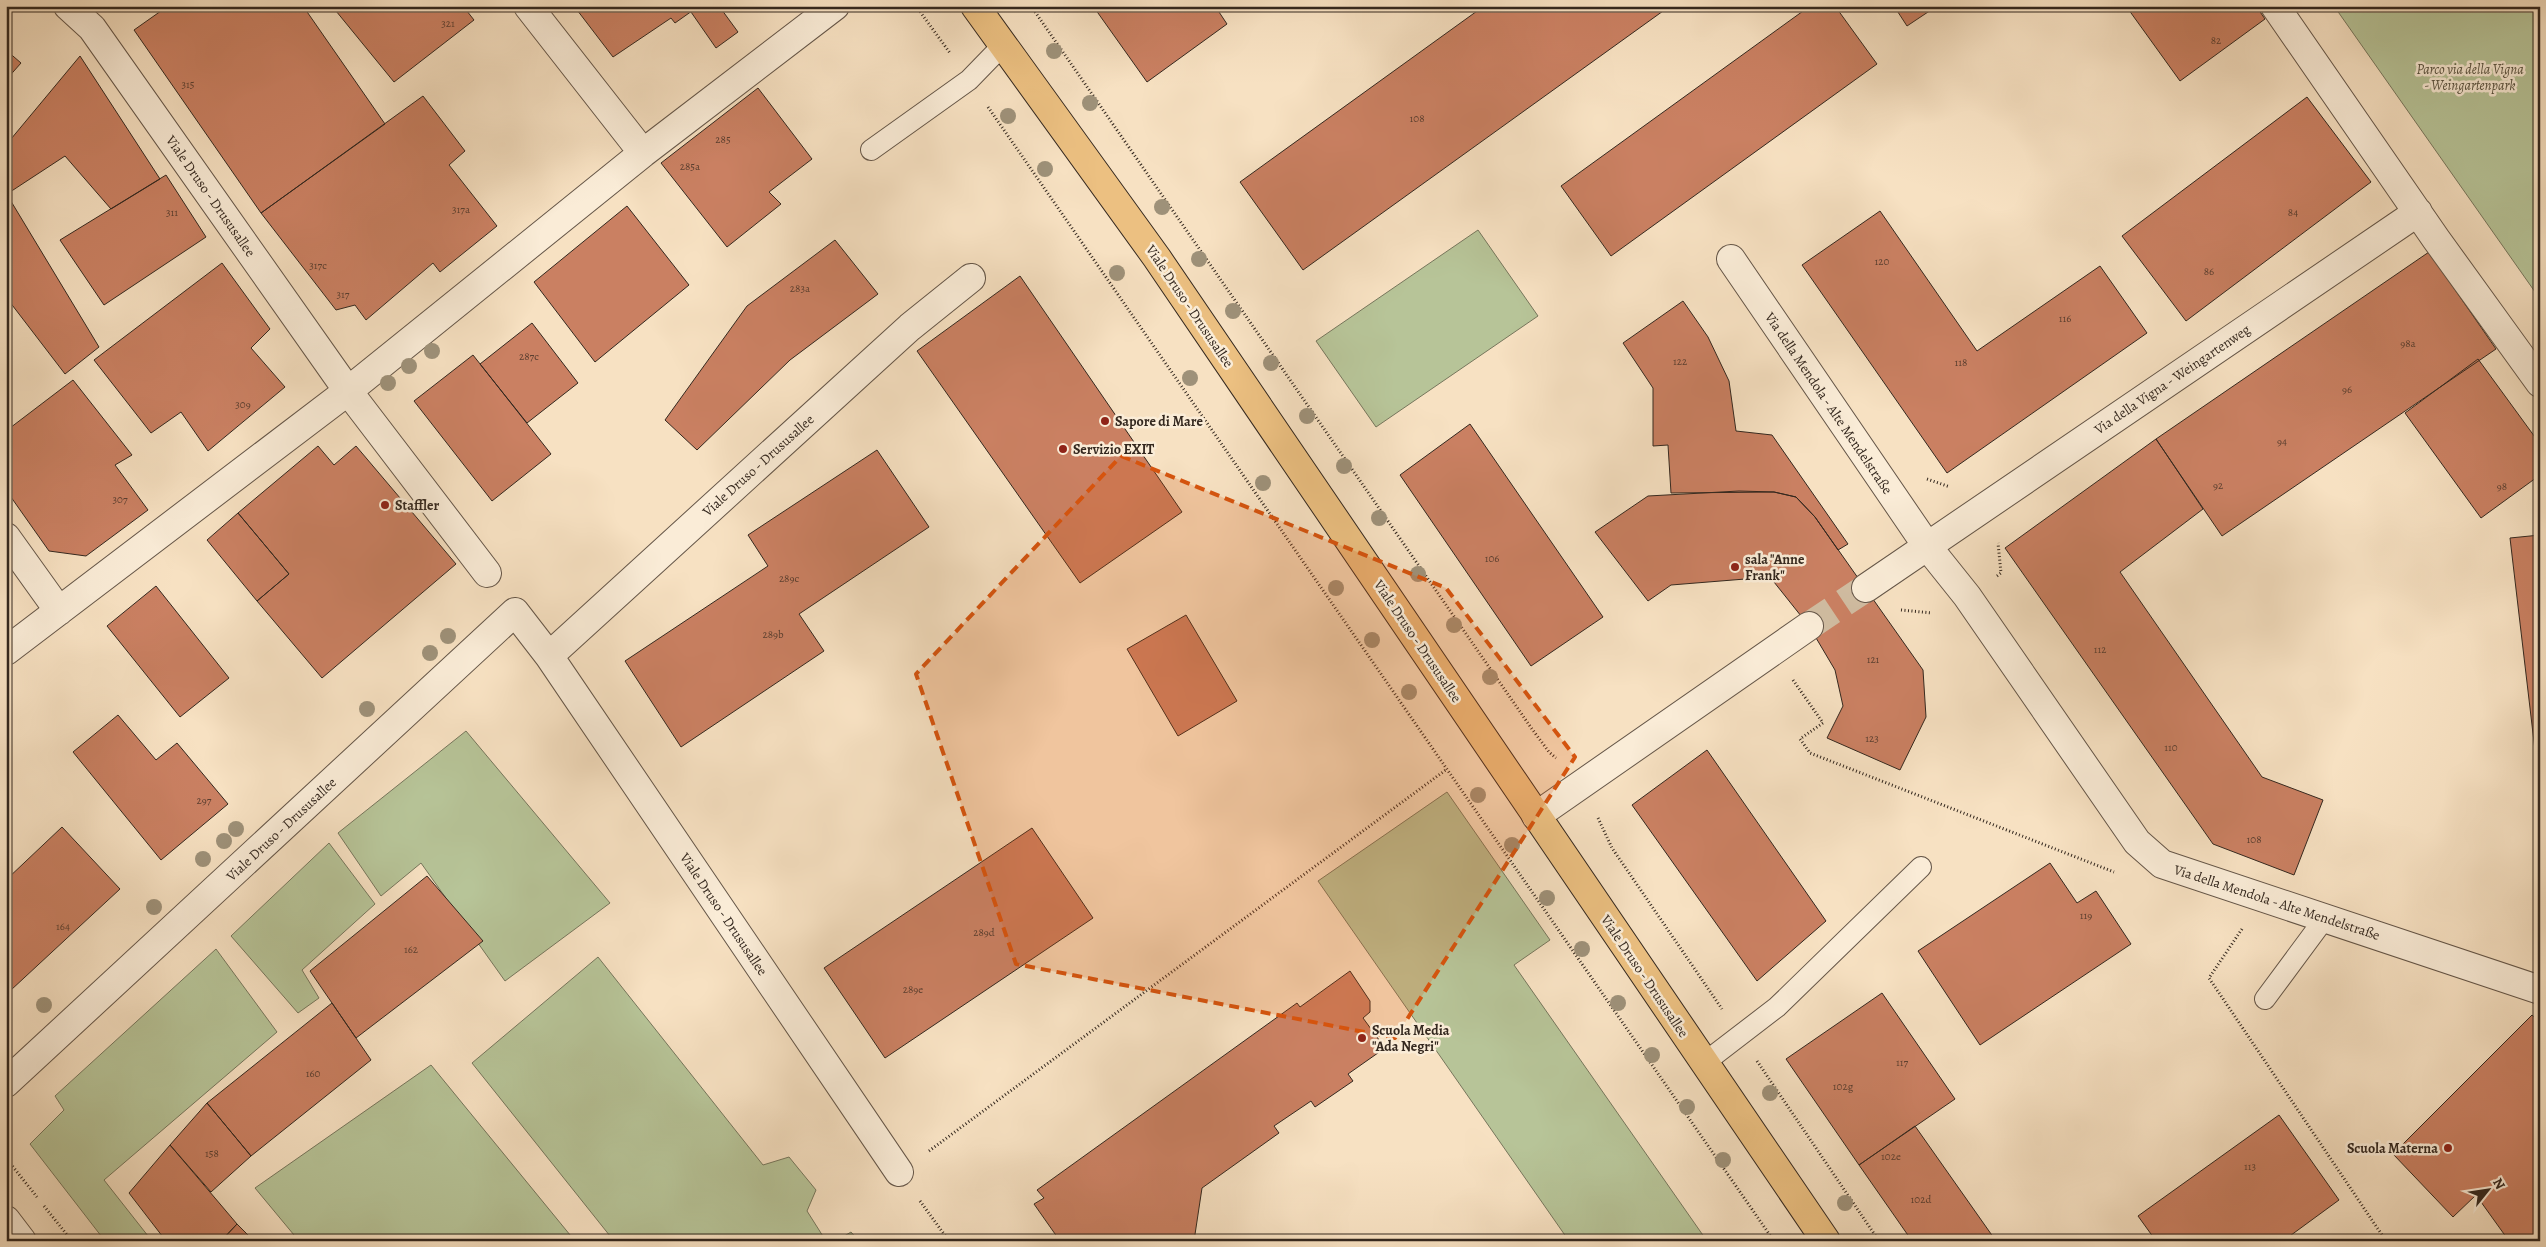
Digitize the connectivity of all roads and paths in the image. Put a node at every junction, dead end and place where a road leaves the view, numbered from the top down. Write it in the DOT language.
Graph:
graph roads {
  1 [pos="68,6"];
  2 [pos="528,6"];
  3 [pos="835,6"];
  4 [pos="916,6"];
  5 [pos="976,6"];
  6 [pos="1031,6"];
  7 [pos="2275,6"];
  8 [pos="1002,46"];
  9 [pos="969,80"];
  10 [pos="871,150"];
  11 [pos="643,153"];
  12 [pos="2418,212"];
  13 [pos="1731,260"];
  14 [pos="971,278"];
  15 [pos="2540,383"];
  16 [pos="348,391"];
  17 [pos="6,537"];
  18 [pos="1927,546"];
  19 [pos="487,573"];
  20 [pos="1866,588"];
  21 [pos="59,611"];
  22 [pos="1808,626"];
  23 [pos="1774,650"];
  24 [pos="6,651"];
  25 [pos="549,656"];
  26 [pos="1562,763"];
  27 [pos="1447,769"];
  28 [pos="1536,816"];
  29 [pos="1921,867"];
  30 [pos="2121,875"];
  31 [pos="2264,898"];
  32 [pos="2324,918"];
  33 [pos="2540,990"];
  34 [pos="2265,999"];
  35 [pos="1704,1063"];
  36 [pos="6,1083"];
  37 [pos="899,1172"];
  38 [pos="6,1220"];
  39 [pos="22,1241"];
  40 [pos="949,1241"];
  41 [pos="1774,1241"];
  42 [pos="1826,1241"];
  43 [pos="2383,1241"];
  1 -- 16 [label="street, Viale Druso - Drususallee"];
  2 -- 11 [label="street"];
  3 -- 11 [label="street"];
  4 -- 9 [label="path"];
  5 -- 8 [label="main road, Viale Druso - Drususallee"];
  6 -- 26 [label="path"];
  7 -- 12 [label="street"];
  8 -- 9 [label="lane"];
  8 -- 28 [label="main road, Viale Druso - Drususallee"];
  9 -- 10 [label="lane"];
  9 -- 27 [label="path"];
  11 -- 16 [label="street"];
  12 -- 15 [label="street"];
  12 -- 18 [label="street, Via della Vigna - Weingartenweg"];
  13 -- 18 [label="street, Via della Mendola - Alte Mendelstraße"];
  14 -- 25 [label="street, Viale Druso - Drususallee"];
  16 -- 19 [label="street, Viale Druso - Drususallee"];
  16 -- 21 [label="street"];
  17 -- 21 [label="street"];
  18 -- 20 [label="street"];
  18 -- 31 [label="street, Via della Mendola - Alte Mendelstraße"];
  21 -- 24 [label="street"];
  22 -- 23 [label="street"];
  23 -- 28 [label="street"];
  23 -- 30 [label="path"];
  25 -- 36 [label="street, Viale Druso - Drususallee"];
  25 -- 37 [label="street, Viale Druso - Drususallee"];
  27 -- 37 [label="path"];
  27 -- 41 [label="path"];
  28 -- 35 [label="main road, Viale Druso - Drususallee"];
  29 -- 35 [label="lane"];
  31 -- 32 [label="street, Via della Mendola - Alte Mendelstraße"];
  31 -- 43 [label="path"];
  32 -- 33 [label="street, Via della Mendola - Alte Mendelstraße"];
  32 -- 34 [label="lane"];
  35 -- 42 [label="main road, Viale Druso - Drususallee"];
  37 -- 40 [label="path"];
  38 -- 39 [label="street"];
}
